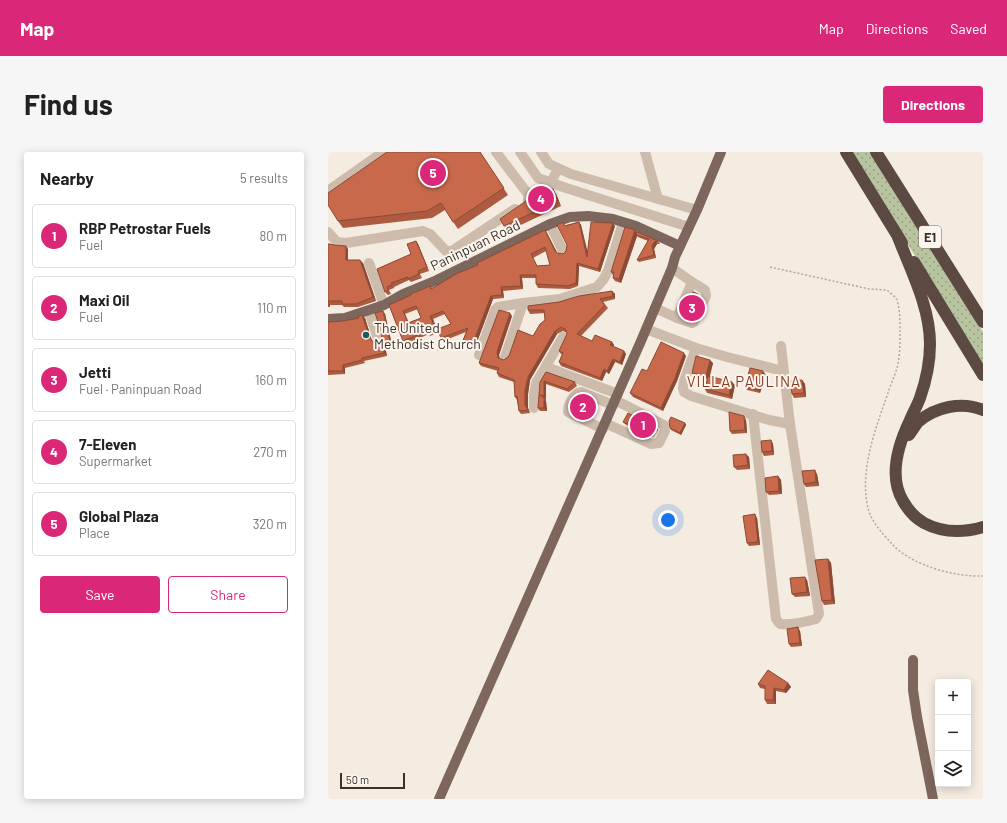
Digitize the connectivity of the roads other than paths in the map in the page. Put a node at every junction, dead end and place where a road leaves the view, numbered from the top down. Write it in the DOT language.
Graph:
graph roads {
  1 [pos="383,152"];
  2 [pos="496,152"];
  3 [pos="520,152"];
  4 [pos="541,152"];
  5 [pos="645,152"];
  6 [pos="721,152"];
  7 [pos="846,152"];
  8 [pos="876,152"];
  9 [pos="558,169"];
  10 [pos="550,182"];
  11 [pos="328,191"];
  12 [pos="531,198"];
  13 [pos="658,199"];
  14 [pos="698,210"];
  15 [pos="623,222"];
  16 [pos="550,224"];
  17 [pos="689,227"];
  18 [pos="328,232"];
  19 [pos="898,237"];
  20 [pos="680,246"];
  21 [pos="563,251"];
  22 [pos="369,263"];
  23 [pos="672,268"];
  24 [pos="692,282"];
  25 [pos="523,302"];
  26 [pos="384,305"];
  27 [pos="655,308"];
  28 [pos="369,311"];
  29 [pos="677,318"];
  30 [pos="328,319"];
  31 [pos="983,322"];
  32 [pos="646,329"];
  33 [pos="563,337"];
  34 [pos="378,339"];
  35 [pos="781,346"];
  36 [pos="696,348"];
  37 [pos="479,355"];
  38 [pos="505,358"];
  39 [pos="546,367"];
  40 [pos="784,374"];
  41 [pos="983,375"];
  42 [pos="615,400"];
  43 [pos="534,408"];
  44 [pos="983,410"];
  45 [pos="754,414"];
  46 [pos="790,424"];
  47 [pos="604,426"];
  48 [pos="898,450"];
  49 [pos="983,527"];
  50 [pos="913,660"];
  51 [pos="438,799"];
  52 [pos="933,799"];
  1 -- 11 [label="street"];
  2 -- 12 [label="street"];
  3 -- 10 [label="street"];
  4 -- 9 [label="street"];
  5 -- 13 [label="street"];
  6 -- 14 [label="main road"];
  7 -- 19 [label="highway, E1"];
  8 -- 31 [label="highway, E1"];
  9 -- 10 [label="street"];
  9 -- 13 [label="street"];
  10 -- 12 [label="street"];
  10 -- 17 [label="street"];
  12 -- 18 [label="street"];
  13 -- 14 [label="street"];
  14 -- 17 [label="main road"];
  15 -- 16 [label="main road, Paninpuan Road"];
  15 -- 20 [label="main road, Paninpuan Road"];
  15 -- 25 [label="street"];
  16 -- 21 [label="street"];
  16 -- 26 [label="main road, Paninpuan Road"];
  17 -- 20 [label="main road"];
  19 -- 41 [label="highway, E1"];
  19 -- 48 [label="highway"];
  20 -- 23 [label="main road"];
  22 -- 26 [label="street"];
  23 -- 24 [label="street"];
  23 -- 27 [label="main road"];
  24 -- 29 [label="street"];
  24 -- 29 [label="street"];
  25 -- 37 [label="street"];
  25 -- 38 [label="street"];
  26 -- 28 [label="main road, Paninpuan Road"];
  27 -- 29 [label="street"];
  27 -- 32 [label="main road"];
  28 -- 30 [label="main road, Paninpuan Road"];
  28 -- 34 [label="street"];
  32 -- 36 [label="street"];
  32 -- 42 [label="main road"];
  33 -- 39 [label="street"];
  35 -- 40 [label="street"];
  36 -- 40 [label="street"];
  36 -- 45 [label="street"];
  39 -- 42 [label="street"];
  39 -- 43 [label="street"];
  40 -- 46 [label="street"];
  42 -- 47 [label="main road"];
  42 -- 47 [label="street"];
  42 -- 47 [label="street"];
  44 -- 48 [label="highway"];
  45 -- 46 [label="street"];
  45 -- 46 [label="street"];
  47 -- 51 [label="main road"];
  48 -- 49 [label="highway"];
  50 -- 52 [label="main road"];
}
